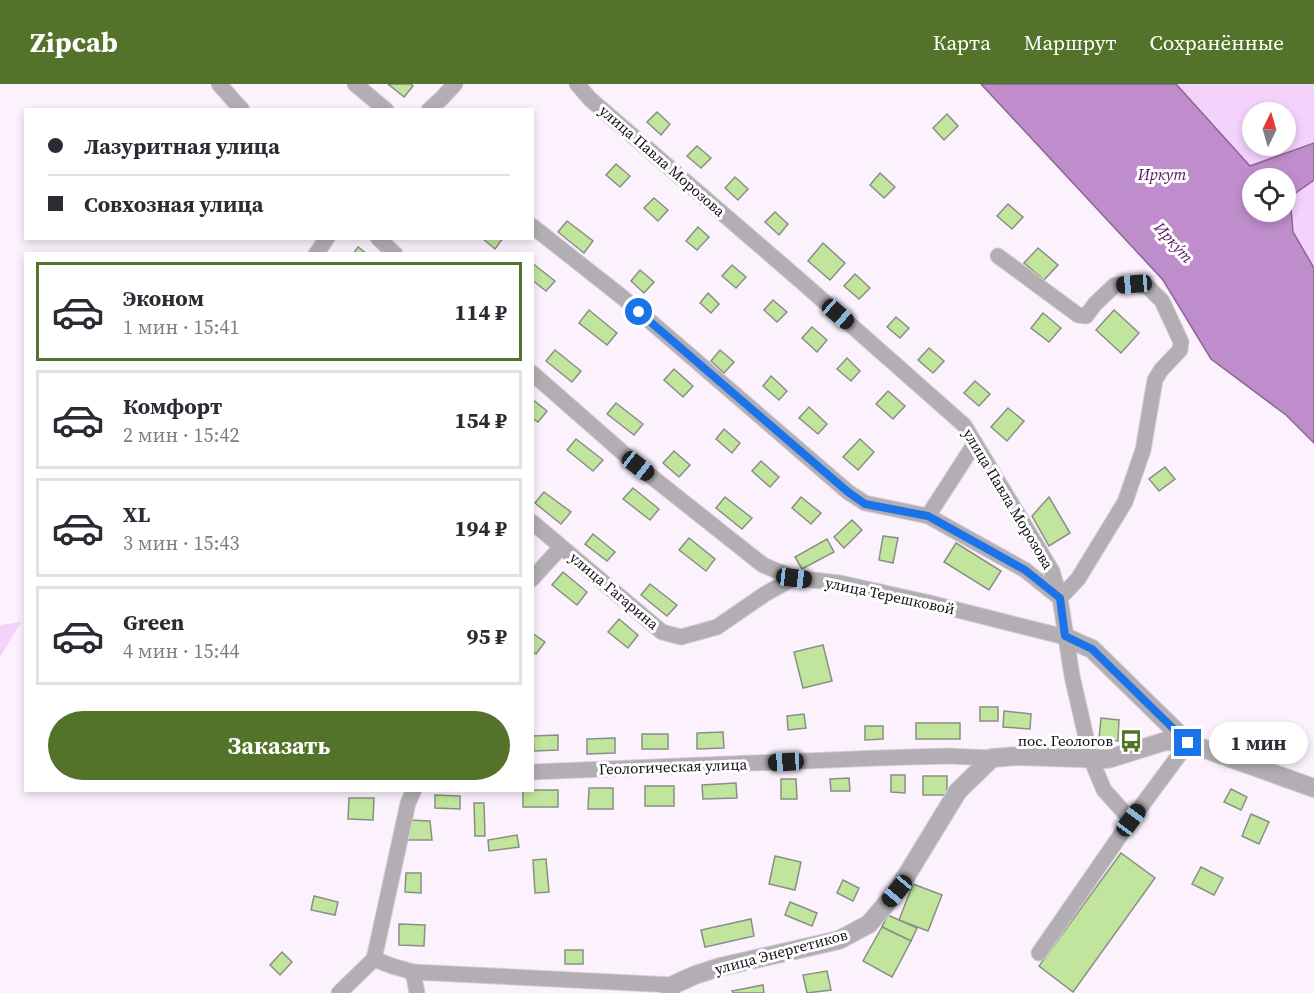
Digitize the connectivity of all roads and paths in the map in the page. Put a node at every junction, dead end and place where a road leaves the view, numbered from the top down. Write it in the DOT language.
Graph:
graph roads {
  1 [pos="219,84"];
  2 [pos="355,84"];
  3 [pos="455,84"];
  4 [pos="577,84"];
  5 [pos="240,108"];
  6 [pos="384,108"];
  7 [pos="431,108"];
  8 [pos="534,228"];
  9 [pos="380,240"];
  10 [pos="393,252"];
  11 [pos="998,256"];
  12 [pos="534,375"];
  13 [pos="975,442"];
  14 [pos="928,516"];
  15 [pos="534,524"];
  16 [pos="561,547"];
  17 [pos="534,577"];
  18 [pos="794,578"];
  19 [pos="1060,598"];
  20 [pos="1065,636"];
  21 [pos="1188,743"];
  22 [pos="992,758"];
  23 [pos="1091,759"];
  24 [pos="534,772"];
  25 [pos="1314,788"];
  26 [pos="413,792"];
  27 [pos="1131,820"];
  28 [pos="1039,953"];
  29 [pos="374,959"];
  30 [pos="413,972"];
  31 [pos="672,989"];
  32 [pos="339,993"];
  33 [pos="417,993"];
  1 -- 5 [label="street"];
  2 -- 6 [label="street"];
  3 -- 7 [label="street"];
  4 -- 13 [label="street, улица Павла Морозова"];
  8 -- 14 [label="street"];
  9 -- 10 [label="street"];
  11 -- 19 [label="street"];
  12 -- 18 [label="street, улица Терешковой"];
  13 -- 14 [label="street"];
  13 -- 19 [label="street, улица Павла Морозова"];
  14 -- 19 [label="street"];
  15 -- 16 [label="street, улица Гагарина"];
  16 -- 17 [label="street, улица Гагарина"];
  16 -- 18 [label="street, улица Гагарина"];
  18 -- 20 [label="street, улица Терешковой"];
  19 -- 20 [label="street, улица Павла Морозова"];
  20 -- 21 [label="street"];
  20 -- 23 [label="street, улица Павла Морозова"];
  21 -- 23 [label="street"];
  21 -- 25 [label="street"];
  21 -- 27 [label="street"];
  22 -- 23 [label="street"];
  22 -- 24 [label="street, Геологическая улица"];
  22 -- 31 [label="street, улица Энергетиков"];
  23 -- 27 [label="street, улица Павла Морозова"];
  26 -- 29 [label="street"];
  27 -- 28 [label="street"];
  29 -- 30 [label="street"];
  29 -- 32 [label="street"];
  30 -- 31 [label="street"];
  30 -- 33 [label="street"];
}
